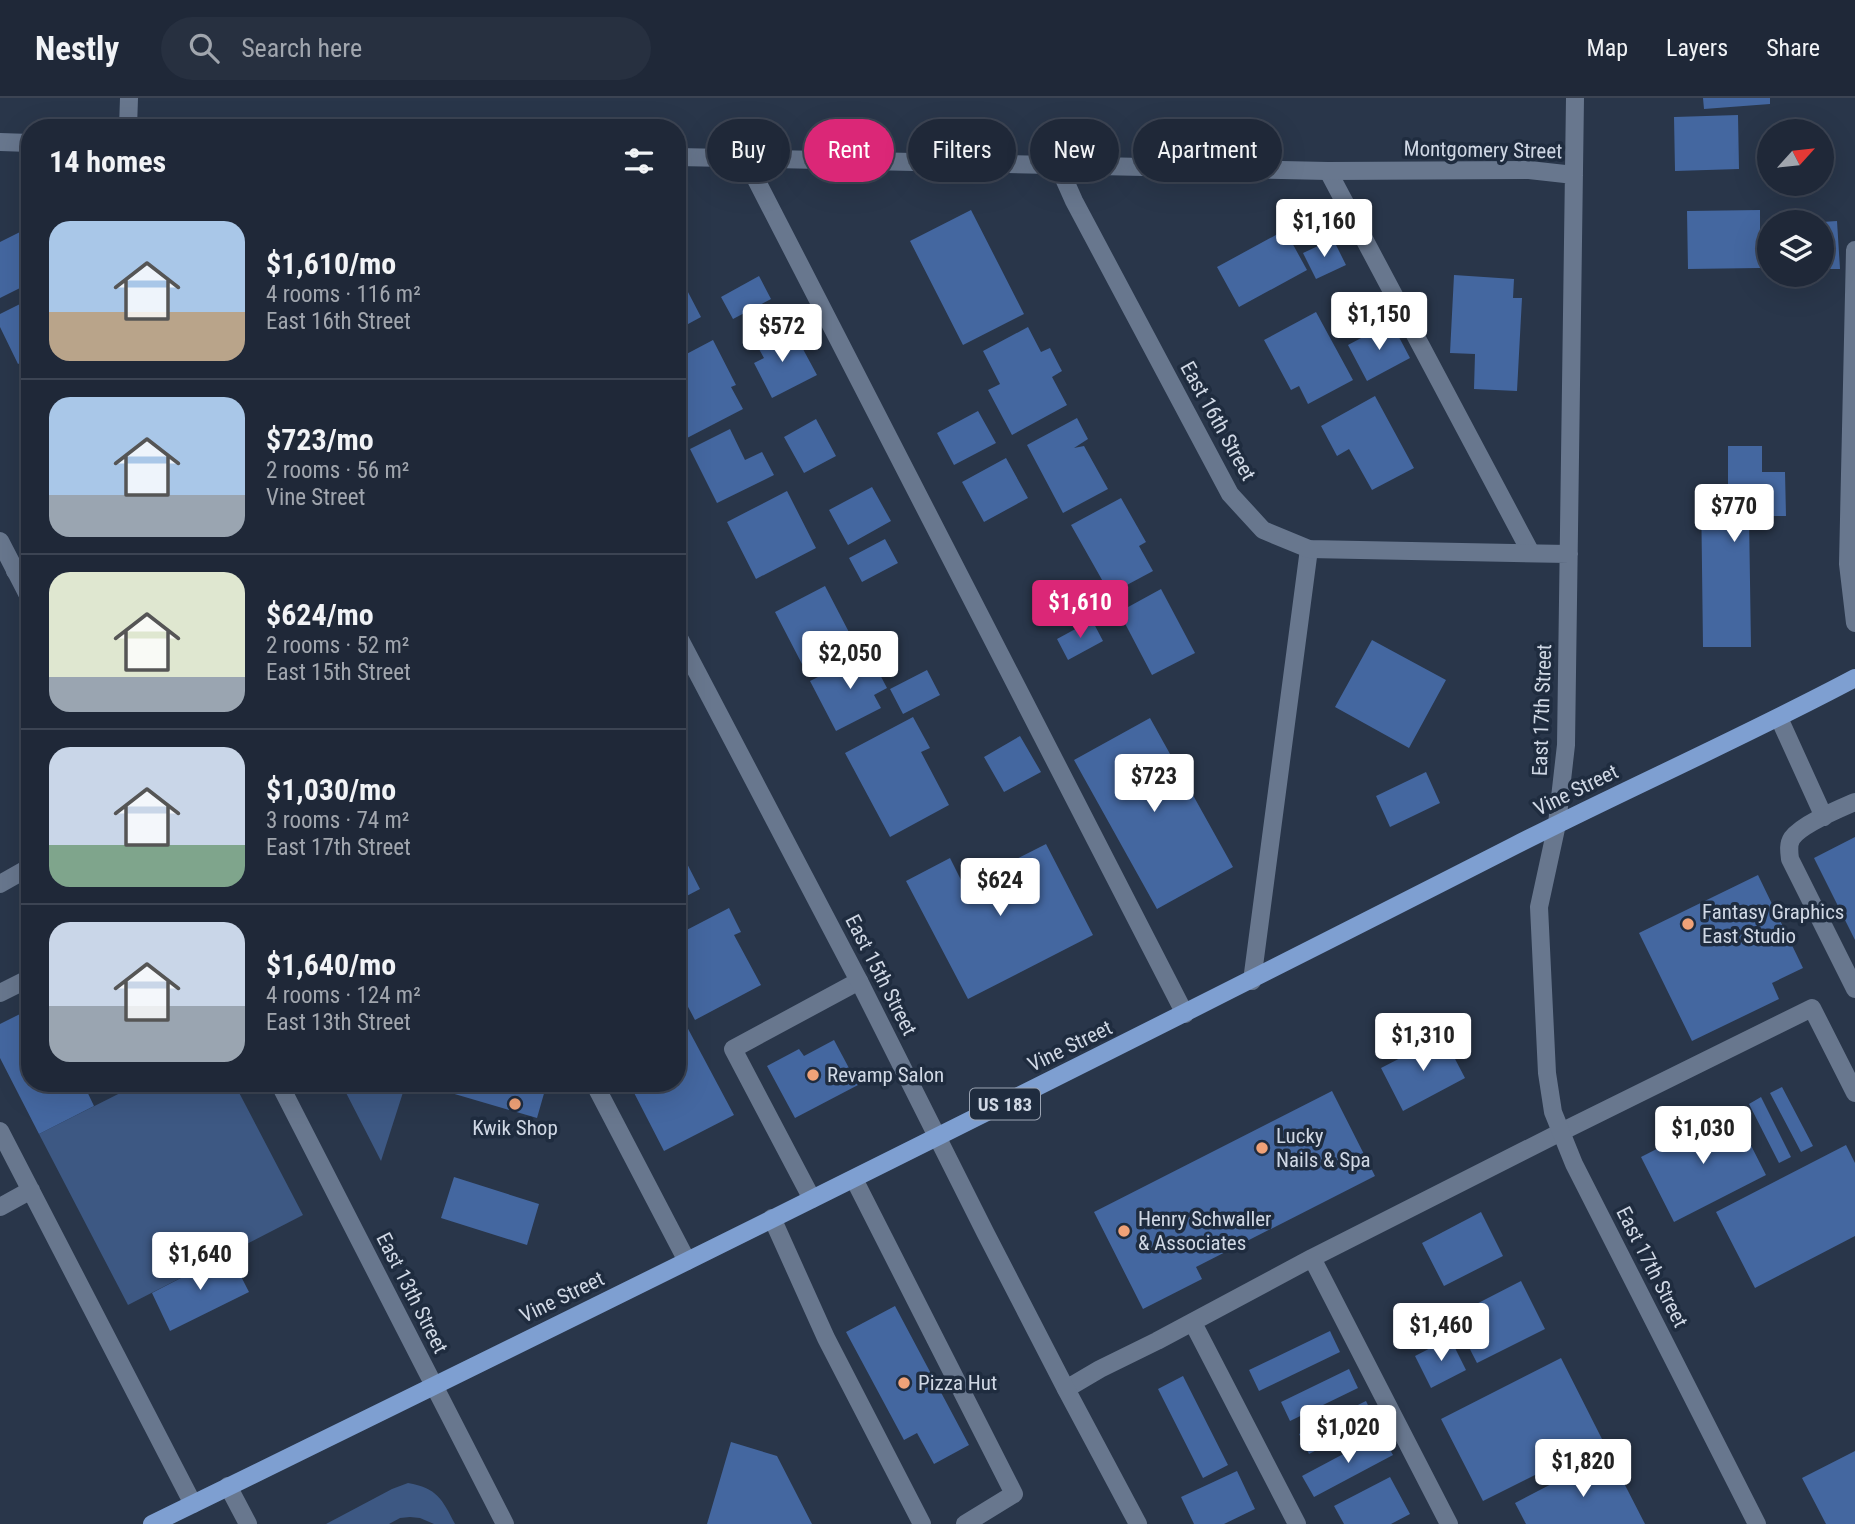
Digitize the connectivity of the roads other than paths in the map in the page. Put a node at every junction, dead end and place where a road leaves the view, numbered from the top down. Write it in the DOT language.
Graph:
graph roads {
  1 [pos="129,98"];
  2 [pos="1575,98"];
  3 [pos="128,119"];
  4 [pos="0,142"];
  5 [pos="21,143"];
  6 [pos="686,157"];
  7 [pos="707,157"];
  8 [pos="790,159"];
  9 [pos="1030,164"];
  10 [pos="1119,166"];
  11 [pos="1328,171"];
  12 [pos="1574,174"];
  13 [pos="757,182"];
  14 [pos="1066,182"];
  15 [pos="1855,250"];
  16 [pos="0,541"];
  17 [pos="1309,549"];
  18 [pos="1531,553"];
  19 [pos="1569,554"];
  20 [pos="21,566"];
  21 [pos="1855,623"];
  22 [pos="686,651"];
  23 [pos="1855,678"];
  24 [pos="1779,718"];
  25 [pos="1855,802"];
  26 [pos="1824,817"];
  27 [pos="1557,824"];
  28 [pos="21,872"];
  29 [pos="0,884"];
  30 [pos="859,981"];
  31 [pos="1252,981"];
  32 [pos="21,982"];
  33 [pos="1855,989"];
  34 [pos="0,993"];
  35 [pos="1185,1014"];
  36 [pos="284,1092"];
  37 [pos="599,1092"];
  38 [pos="1855,1093"];
  39 [pos="0,1131"];
  40 [pos="1561,1132"];
  41 [pos="937,1136"];
  42 [pos="854,1178"];
  43 [pos="31,1190"];
  44 [pos="812,1199"];
  45 [pos="0,1207"];
  46 [pos="772,1218"];
  47 [pos="1312,1258"];
  48 [pos="687,1261"];
  49 [pos="1193,1323"];
  50 [pos="434,1386"];
  51 [pos="1066,1389"];
  52 [pos="228,1486"];
  53 [pos="193,1504"];
  54 [pos="152,1524"];
  55 [pos="247,1524"];
  56 [pos="505,1524"];
  57 [pos="922,1524"];
  58 [pos="965,1524"];
  59 [pos="1137,1524"];
  60 [pos="1297,1524"];
  61 [pos="1449,1524"];
  62 [pos="1757,1524"];
  1 -- 3 [label="street"];
  2 -- 12 [label="street, East 17th Street"];
  4 -- 5 [label="street"];
  6 -- 7 [label="street, Montgomery Street"];
  8 -- 9 [label="street, Montgomery Street"];
  10 -- 11 [label="street, Montgomery Street"];
  11 -- 12 [label="street, Montgomery Street"];
  11 -- 18 [label="street"];
  12 -- 19 [label="street, East 17th Street"];
  13 -- 35 [label="street"];
  14 -- 17 [label="street, East 16th Street"];
  15 -- 21 [label="street"];
  16 -- 20 [label="street"];
  17 -- 18 [label="street, East 16th Street"];
  17 -- 31 [label="street"];
  18 -- 19 [label="street, East 16th Street"];
  19 -- 27 [label="street, East 17th Street"];
  22 -- 30 [label="street, East 15th Street"];
  23 -- 24 [label="main road, Vine Street / US 183"];
  24 -- 26 [label="street"];
  24 -- 27 [label="main road, Vine Street / US 183"];
  25 -- 26 [label="street"];
  26 -- 33 [label="street"];
  27 -- 31 [label="main road, Vine Street / US 183"];
  27 -- 40 [label="street, East 17th Street"];
  28 -- 29 [label="street"];
  30 -- 41 [label="street, East 15th Street"];
  30 -- 44 [label="street"];
  31 -- 35 [label="main road, Vine Street / US 183"];
  32 -- 34 [label="street"];
  35 -- 41 [label="main road, Vine Street / US 183"];
  36 -- 50 [label="street, East 13th Street"];
  37 -- 48 [label="street"];
  38 -- 40 [label="street"];
  39 -- 43 [label="street"];
  40 -- 47 [label="street"];
  40 -- 62 [label="street, East 17th Street"];
  41 -- 42 [label="main road, Vine Street / US 183"];
  41 -- 51 [label="street, East 15th Street"];
  42 -- 44 [label="main road, Vine Street / US 183"];
  42 -- 58 [label="street"];
  43 -- 45 [label="street"];
  43 -- 53 [label="street"];
  44 -- 46 [label="main road, Vine Street / US 183"];
  46 -- 48 [label="main road, Vine Street / US 183"];
  46 -- 57 [label="street"];
  47 -- 49 [label="street"];
  47 -- 61 [label="street"];
  48 -- 50 [label="main road, Vine Street / US 183"];
  49 -- 51 [label="street"];
  49 -- 60 [label="street"];
  50 -- 52 [label="main road, Vine Street / US 183"];
  50 -- 56 [label="street, East 13th Street"];
  51 -- 59 [label="street, East 15th Street"];
  52 -- 53 [label="main road, Vine Street / US 183"];
  52 -- 55 [label="street"];
  53 -- 54 [label="main road, Vine Street / US 183"];
}
